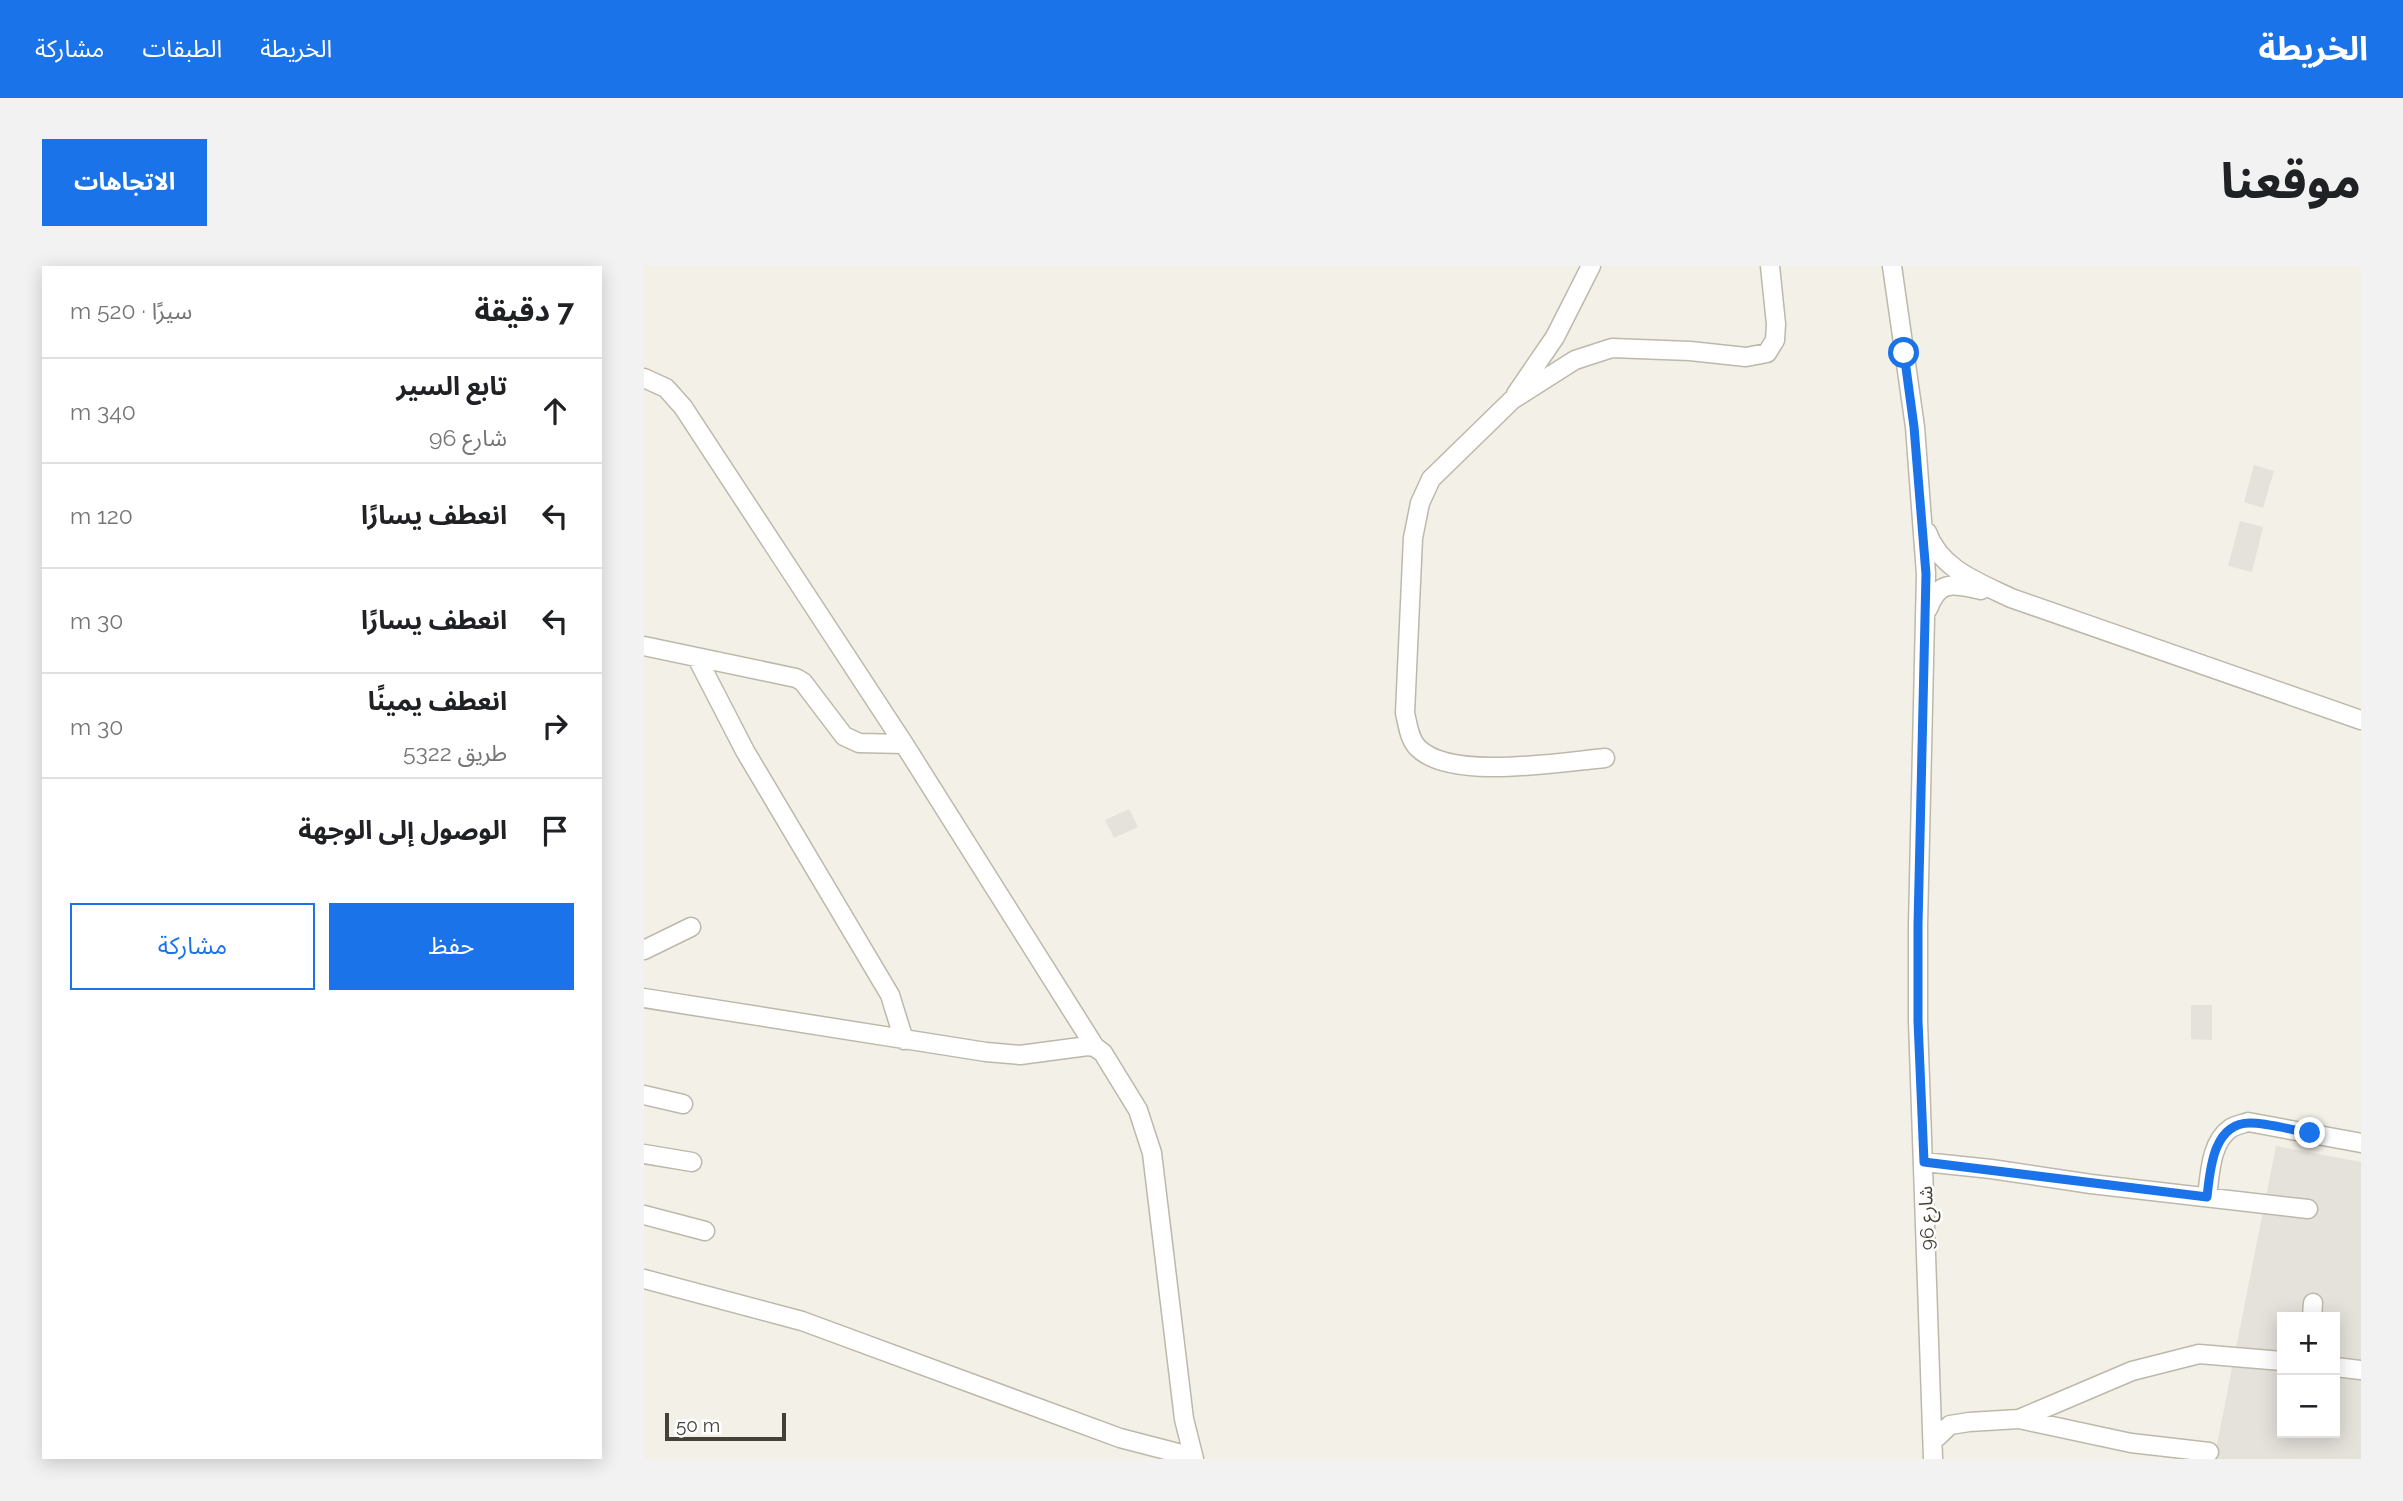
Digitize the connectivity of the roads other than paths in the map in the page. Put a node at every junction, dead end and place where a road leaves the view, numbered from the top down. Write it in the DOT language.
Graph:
graph roads {
  1 [pos="1591,266"];
  2 [pos="1770,266"];
  3 [pos="1881,266"];
  4 [pos="1892,266"];
  5 [pos="644,378"];
  6 [pos="1512,400"];
  7 [pos="1923,522"];
  8 [pos="2011,597"];
  9 [pos="1925,618"];
  10 [pos="644,646"];
  11 [pos="697,658"];
  12 [pos="2361,720"];
  13 [pos="904,744"];
  14 [pos="1605,758"];
  15 [pos="691,928"];
  16 [pos="644,950"];
  17 [pos="644,998"];
  18 [pos="904,1040"];
  19 [pos="1095,1047"];
  20 [pos="644,1095"];
  21 [pos="682,1104"];
  22 [pos="2361,1143"];
  23 [pos="644,1154"];
  24 [pos="692,1162"];
  25 [pos="1924,1162"];
  26 [pos="2207,1197"];
  27 [pos="2308,1209"];
  28 [pos="644,1215"];
  29 [pos="705,1231"];
  30 [pos="644,1279"];
  31 [pos="2277,1361"];
  32 [pos="2340,1368"];
  33 [pos="2361,1370"];
  34 [pos="2019,1419"];
  35 [pos="1933,1450"];
  36 [pos="2209,1452"];
  37 [pos="1193,1458"];
  38 [pos="1923,1459"];
  1 -- 6 [label="street"];
  2 -- 6 [label="street"];
  3 -- 38 [label="street, شارع 96"];
  4 -- 7 [label="street, شارع 96"];
  5 -- 13 [label="street"];
  6 -- 14 [label="street"];
  7 -- 8 [label="street"];
  7 -- 9 [label="street, شارع 96"];
  8 -- 9 [label="street"];
  8 -- 12 [label="street"];
  9 -- 25 [label="street, شارع 96"];
  10 -- 11 [label="street"];
  11 -- 13 [label="street"];
  11 -- 18 [label="street"];
  13 -- 19 [label="street"];
  15 -- 16 [label="street"];
  17 -- 18 [label="street"];
  18 -- 19 [label="street"];
  19 -- 37 [label="street"];
  20 -- 21 [label="street"];
  22 -- 26 [label="street"];
  23 -- 24 [label="street"];
  25 -- 26 [label="street"];
  25 -- 35 [label="street, شارع 96"];
  26 -- 27 [label="street"];
  28 -- 29 [label="street"];
  30 -- 37 [label="street"];
  31 -- 34 [label="street"];
  32 -- 33 [label="street"];
  34 -- 35 [label="street"];
  34 -- 36 [label="street"];
}
